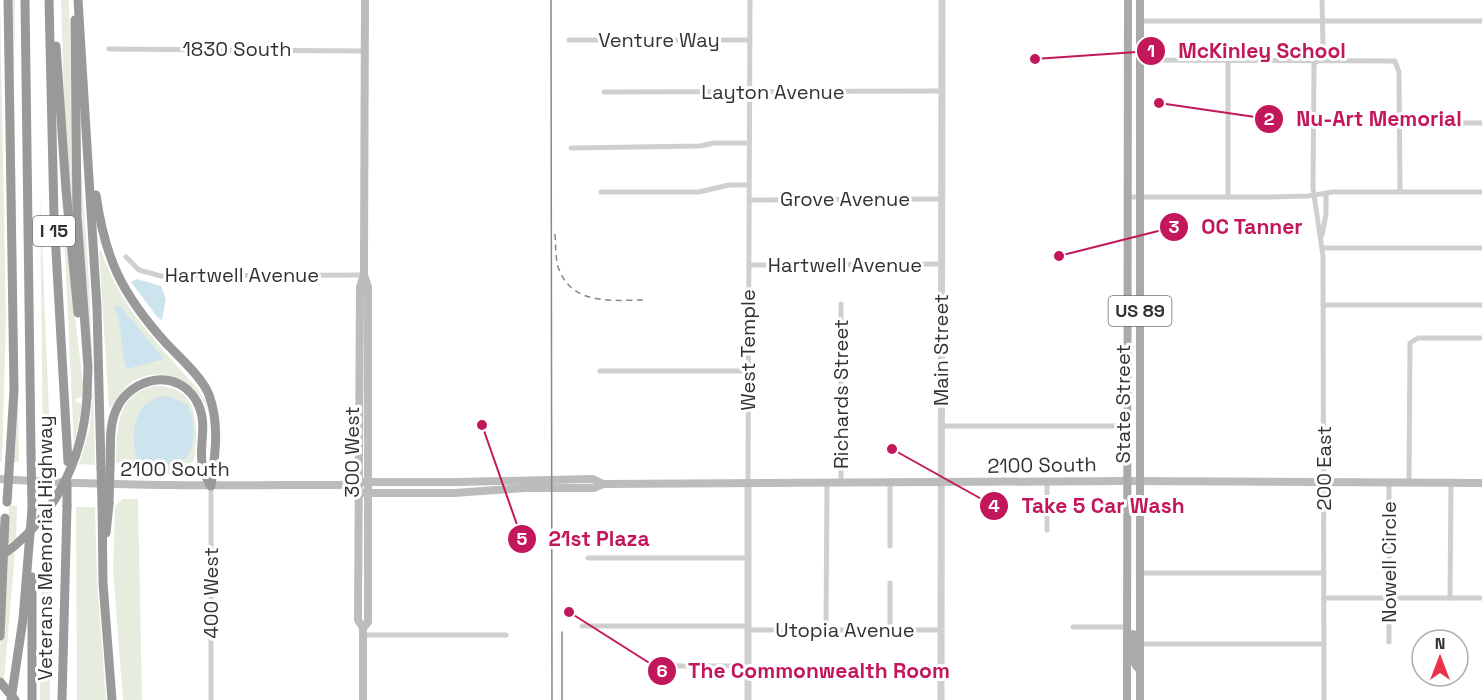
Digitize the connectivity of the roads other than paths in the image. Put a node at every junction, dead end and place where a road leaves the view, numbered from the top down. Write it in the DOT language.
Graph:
graph roads {
  1 [pos="8,0"];
  2 [pos="25,0"];
  3 [pos="51,0"];
  4 [pos="76,0"];
  5 [pos="365,0"];
  6 [pos="750,0"];
  7 [pos="942,0"];
  8 [pos="1128,0"];
  9 [pos="1140,0"];
  10 [pos="1322,0"];
  11 [pos="1140,21"];
  12 [pos="1323,21"];
  13 [pos="1482,21"];
  14 [pos="569,40"];
  15 [pos="749,40"];
  16 [pos="109,49"];
  17 [pos="365,51"];
  18 [pos="1140,60"];
  19 [pos="1228,60"];
  20 [pos="1318,60"];
  21 [pos="942,91"];
  22 [pos="604,92"];
  23 [pos="750,92"];
  24 [pos="1400,123"];
  25 [pos="1482,123"];
  26 [pos="87,132"];
  27 [pos="749,143"];
  28 [pos="571,148"];
  29 [pos="749,185"];
  30 [pos="601,192"];
  31 [pos="1400,192"];
  32 [pos="1482,192"];
  33 [pos="1326,193"];
  34 [pos="1314,195"];
  35 [pos="1128,197"];
  36 [pos="1140,197"];
  37 [pos="1228,197"];
  38 [pos="942,199"];
  39 [pos="749,200"];
  40 [pos="1322,237"];
  41 [pos="1323,248"];
  42 [pos="1482,248"];
  43 [pos="126,257"];
  44 [pos="942,264"];
  45 [pos="749,265"];
  46 [pos="364,275"];
  47 [pos="841,304"];
  48 [pos="1482,305"];
  49 [pos="1323,306"];
  50 [pos="1482,338"];
  51 [pos="600,371"];
  52 [pos="749,371"];
  53 [pos="87,392"];
  54 [pos="941,426"];
  55 [pos="1128,426"];
  56 [pos="106,468"];
  57 [pos="0,479"];
  58 [pos="1127,481"];
  59 [pos="1139,481"];
  60 [pos="358,482"];
  61 [pos="369,482"];
  62 [pos="941,482"];
  63 [pos="1047,482"];
  64 [pos="748,483"];
  65 [pos="827,483"];
  66 [pos="841,483"];
  67 [pos="890,483"];
  68 [pos="1324,483"];
  69 [pos="1389,483"];
  70 [pos="1409,483"];
  71 [pos="1451,483"];
  72 [pos="1482,483"];
  73 [pos="603,484"];
  74 [pos="349,485"];
  75 [pos="211,486"];
  76 [pos="358,493"];
  77 [pos="369,493"];
  78 [pos="32,509"];
  79 [pos="5,518"];
  80 [pos="1047,530"];
  81 [pos="890,546"];
  82 [pos="0,552"];
  83 [pos="0,557"];
  84 [pos="588,558"];
  85 [pos="748,558"];
  86 [pos="1140,573"];
  87 [pos="1324,573"];
  88 [pos="890,583"];
  89 [pos="1324,598"];
  90 [pos="1389,598"];
  91 [pos="1450,598"];
  92 [pos="1482,598"];
  93 [pos="582,626"];
  94 [pos="1073,627"];
  95 [pos="1127,627"];
  96 [pos="748,628"];
  97 [pos="826,630"];
  98 [pos="890,630"];
  99 [pos="941,630"];
  100 [pos="363,632"];
  101 [pos="506,635"];
  102 [pos="0,636"];
  103 [pos="1389,642"];
  104 [pos="1140,644"];
  105 [pos="1324,644"];
  106 [pos="654,666"];
  107 [pos="748,666"];
  108 [pos="1140,669"];
  109 [pos="0,682"];
  110 [pos="13,700"];
  111 [pos="32,700"];
  112 [pos="62,700"];
  113 [pos="112,700"];
  114 [pos="211,700"];
  115 [pos="363,700"];
  116 [pos="748,700"];
  117 [pos="941,700"];
  118 [pos="1127,700"];
  119 [pos="1140,700"];
  120 [pos="1324,700"];
  1 -- 79 [label="highway, bridge"];
  2 -- 78 [label="highway, Veterans Memorial Highway / I 15, bridge"];
  3 -- 53 [label="highway"];
  3 -- 112 [label="highway, Veterans Memorial Highway / I 15, bridge"];
  4 -- 26 [label="highway"];
  4 -- 53 [label="highway"];
  5 -- 17 [label="main road, 300 West"];
  6 -- 15 [label="street, West Temple"];
  7 -- 21 [label="street, Main Street"];
  8 -- 35 [label="main road, State Street / US 89"];
  9 -- 11 [label="main road, State Street / US 89"];
  10 -- 12 [label="street, 200 East"];
  11 -- 12 [label="street"];
  11 -- 18 [label="main road, State Street / US 89"];
  12 -- 13 [label="street"];
  12 -- 20 [label="street, 200 East"];
  14 -- 15 [label="street, Venture Way"];
  15 -- 23 [label="street, West Temple"];
  16 -- 17 [label="street, 1830 South"];
  17 -- 46 [label="main road, 300 West"];
  18 -- 19 [label="street"];
  18 -- 36 [label="main road, State Street / US 89"];
  19 -- 20 [label="street"];
  19 -- 37 [label="street"];
  20 -- 24 [label="street"];
  20 -- 34 [label="street, 200 East"];
  21 -- 23 [label="street, Layton Avenue"];
  21 -- 38 [label="street, Main Street"];
  22 -- 23 [label="street, Layton Avenue"];
  23 -- 27 [label="street, West Temple"];
  24 -- 25 [label="street"];
  24 -- 31 [label="street"];
  26 -- 56 [label="highway"];
  26 -- 75 [label="highway"];
  27 -- 28 [label="street"];
  27 -- 29 [label="street, West Temple"];
  29 -- 30 [label="street"];
  29 -- 39 [label="street, West Temple"];
  31 -- 32 [label="street"];
  31 -- 33 [label="street"];
  33 -- 34 [label="street"];
  33 -- 40 [label="street, 200 East"];
  34 -- 37 [label="street"];
  34 -- 40 [label="street, 200 East"];
  35 -- 36 [label="street"];
  35 -- 55 [label="main road, State Street / US 89"];
  36 -- 37 [label="street"];
  36 -- 59 [label="main road, State Street / US 89"];
  38 -- 39 [label="street, Grove Avenue"];
  38 -- 44 [label="street, Main Street"];
  39 -- 45 [label="street, West Temple"];
  40 -- 41 [label="street, 200 East"];
  41 -- 42 [label="street"];
  41 -- 49 [label="street, 200 East"];
  43 -- 46 [label="street, Hartwell Avenue"];
  44 -- 45 [label="street, Hartwell Avenue"];
  44 -- 54 [label="street, Main Street"];
  45 -- 52 [label="street, West Temple"];
  46 -- 60 [label="main road, 300 West"];
  46 -- 61 [label="main road, 300 West"];
  47 -- 66 [label="street, Richards Street"];
  48 -- 49 [label="street"];
  49 -- 68 [label="street, 200 East"];
  50 -- 70 [label="street"];
  51 -- 52 [label="street"];
  52 -- 64 [label="street, West Temple"];
  53 -- 83 [label="highway, bridge"];
  54 -- 55 [label="street"];
  54 -- 62 [label="street, Main Street"];
  55 -- 58 [label="main road, State Street / US 89"];
  56 -- 75 [label="highway"];
  56 -- 113 [label="highway, bridge"];
  57 -- 75 [label="main road, 2100 South"];
  58 -- 59 [label="main road, 2100 South"];
  58 -- 63 [label="main road, 2100 South"];
  58 -- 95 [label="main road, State Street / US 89"];
  59 -- 68 [label="main road, 2100 South"];
  59 -- 86 [label="main road, State Street / US 89"];
  60 -- 61 [label="main road, 2100 South"];
  60 -- 74 [label="main road, 2100 South"];
  60 -- 76 [label="main road, 300 West"];
  61 -- 73 [label="main road, 2100 South"];
  61 -- 77 [label="main road, 300 West"];
  62 -- 63 [label="main road, 2100 South"];
  62 -- 67 [label="main road, 2100 South"];
  62 -- 99 [label="street, Main Street"];
  63 -- 80 [label="street"];
  64 -- 65 [label="main road, 2100 South"];
  64 -- 73 [label="main road, 2100 South"];
  64 -- 85 [label="street, West Temple"];
  65 -- 66 [label="main road, 2100 South"];
  65 -- 97 [label="street, Richards Street"];
  66 -- 67 [label="main road, 2100 South"];
  67 -- 81 [label="street"];
  68 -- 69 [label="main road, 2100 South"];
  68 -- 87 [label="street, 200 East"];
  69 -- 70 [label="main road, 2100 South"];
  69 -- 90 [label="street, Nowell Circle"];
  70 -- 71 [label="main road, 2100 South"];
  71 -- 72 [label="main road, 2100 South"];
  71 -- 91 [label="street"];
  73 -- 77 [label="main road, 2100 South"];
  74 -- 75 [label="main road, 2100 South"];
  74 -- 76 [label="main road"];
  75 -- 114 [label="street, 400 West"];
  76 -- 77 [label="main road, 2100 South"];
  76 -- 100 [label="main road, 300 West"];
  77 -- 100 [label="main road, 300 West"];
  78 -- 110 [label="highway"];
  78 -- 111 [label="highway, Veterans Memorial Highway / I 15"];
  79 -- 82 [label="highway"];
  79 -- 102 [label="highway"];
  84 -- 85 [label="street"];
  85 -- 96 [label="street, West Temple"];
  86 -- 87 [label="street"];
  86 -- 104 [label="main road, State Street / US 89"];
  87 -- 89 [label="street, 200 East"];
  88 -- 98 [label="street"];
  89 -- 90 [label="street"];
  89 -- 105 [label="street, 200 East"];
  90 -- 91 [label="street"];
  90 -- 103 [label="street, Nowell Circle"];
  91 -- 92 [label="street"];
  93 -- 96 [label="street, Utopia Avenue"];
  94 -- 95 [label="street"];
  95 -- 108 [label="main road"];
  95 -- 118 [label="main road, State Street / US 89"];
  96 -- 97 [label="street, Utopia Avenue"];
  96 -- 107 [label="street, West Temple"];
  97 -- 98 [label="street, Utopia Avenue"];
  98 -- 99 [label="street, Utopia Avenue"];
  99 -- 117 [label="street, Main Street"];
  100 -- 101 [label="street"];
  100 -- 115 [label="main road, 300 West"];
  104 -- 105 [label="street"];
  104 -- 108 [label="main road, State Street / US 89"];
  105 -- 120 [label="street, 200 East"];
  106 -- 107 [label="street"];
  107 -- 116 [label="street, West Temple"];
  108 -- 119 [label="main road, State Street / US 89"];
  109 -- 110 [label="highway, bridge"];
}
